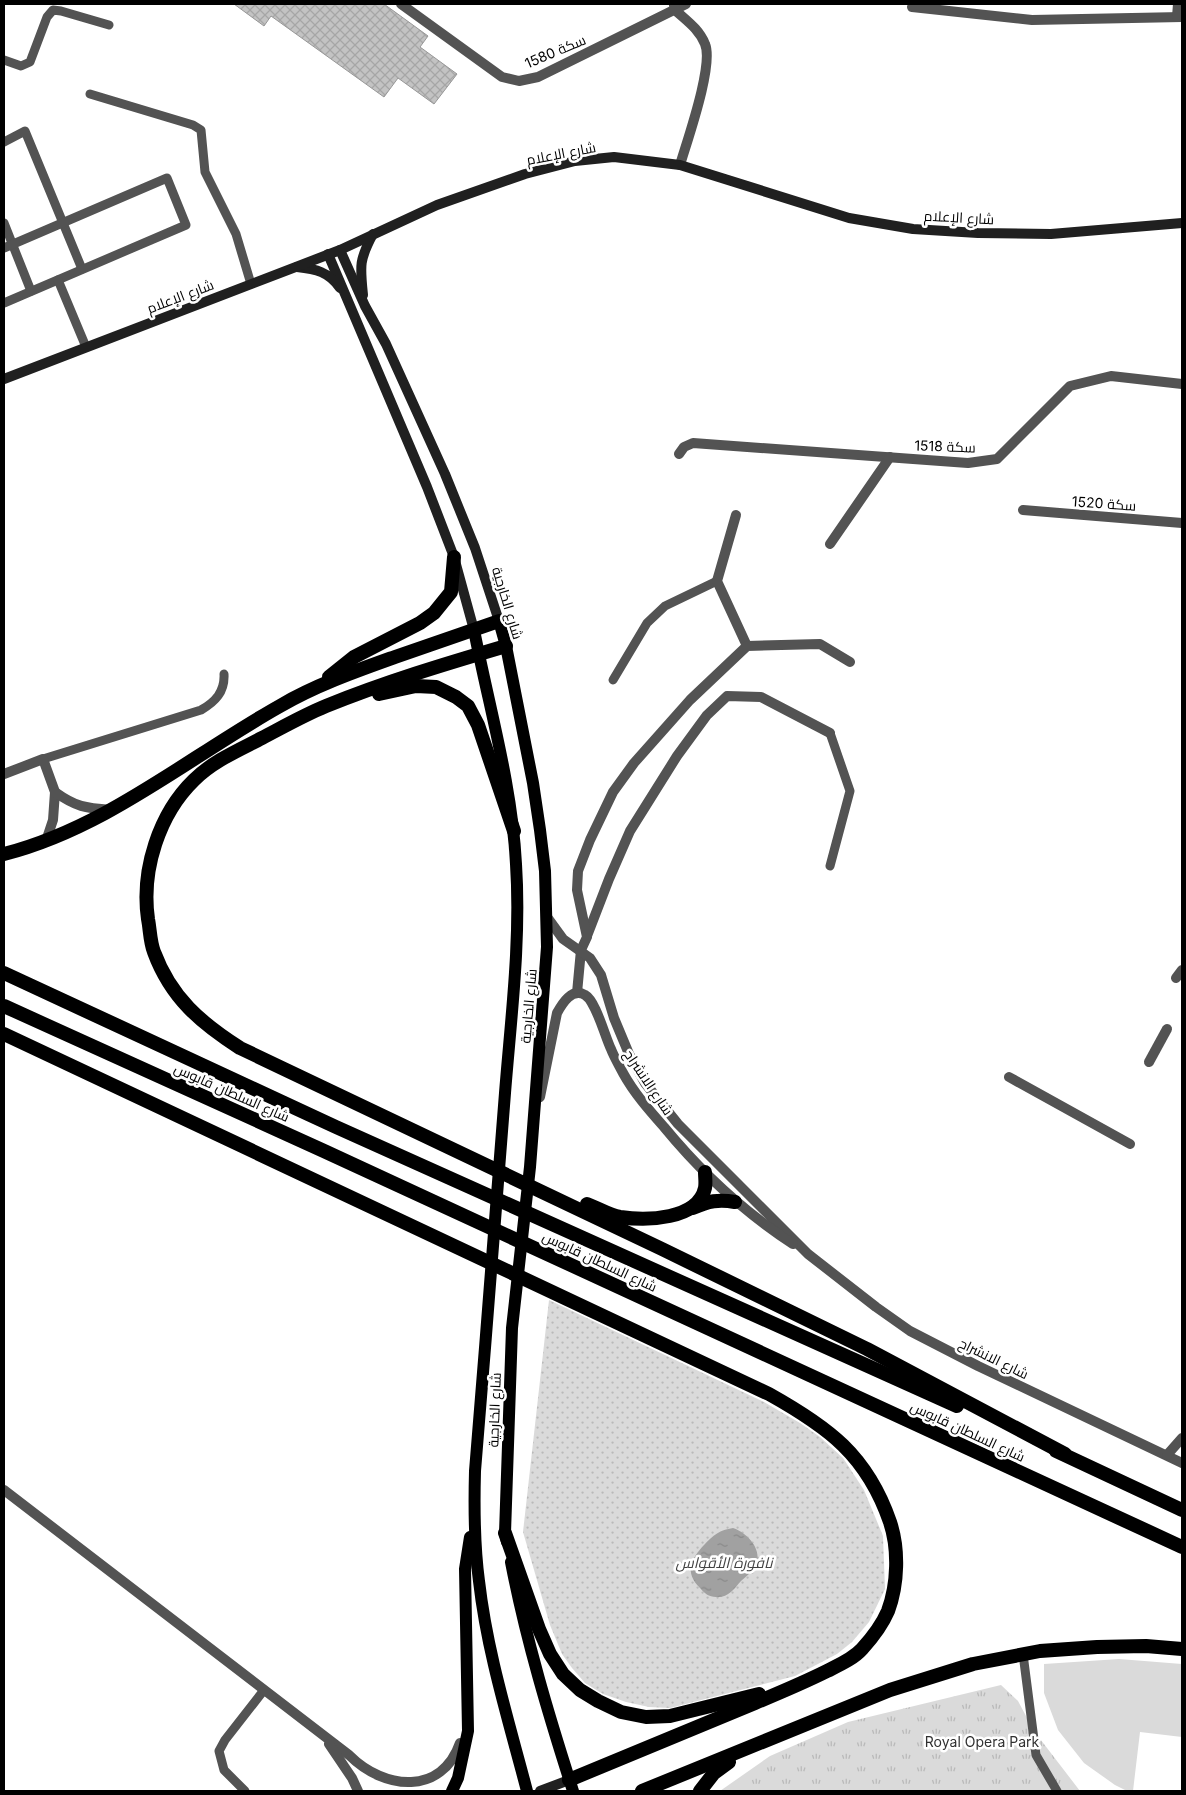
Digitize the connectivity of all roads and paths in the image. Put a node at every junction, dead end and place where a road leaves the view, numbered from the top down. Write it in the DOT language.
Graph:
graph roads {
  1 [pos="401,4"];
  2 [pos="686,4"];
  3 [pos="1178,4"];
  4 [pos="674,7"];
  5 [pos="912,7"];
  6 [pos="1180,17"];
  7 [pos="109,25"];
  8 [pos="4,60"];
  9 [pos="90,94"];
  10 [pos="4,142"];
  11 [pos="680,165"];
  12 [pos="4,223"];
  13 [pos="62,223"];
  14 [pos="1182,223"];
  15 [pos="373,234"];
  16 [pos="8,246"];
  17 [pos="340,250"];
  18 [pos="328,254"];
  19 [pos="295,267"];
  20 [pos="82,269"];
  21 [pos="58,280"];
  22 [pos="251,284"];
  23 [pos="31,291"];
  24 [pos="348,300"];
  25 [pos="4,303"];
  26 [pos="364,306"];
  27 [pos="86,347"];
  28 [pos="4,379"];
  29 [pos="1182,384"];
  30 [pos="679,454"];
  31 [pos="890,457"];
  32 [pos="1023,510"];
  33 [pos="736,515"];
  34 [pos="1182,522"];
  35 [pos="830,544"];
  36 [pos="454,557"];
  37 [pos="717,581"];
  38 [pos="499,621"];
  39 [pos="474,630"];
  40 [pos="506,646"];
  41 [pos="747,646"];
  42 [pos="479,654"];
  43 [pos="850,662"];
  44 [pos="224,674"];
  45 [pos="612,680"];
  46 [pos="318,686"];
  47 [pos="325,706"];
  48 [pos="830,733"];
  49 [pos="43,759"];
  50 [pos="4,774"];
  51 [pos="55,792"];
  52 [pos="112,810"];
  53 [pos="514,831"];
  54 [pos="46,841"];
  55 [pos="4,854"];
  56 [pos="830,866"];
  57 [pos="547,917"];
  58 [pos="587,937"];
  59 [pos="581,950"];
  60 [pos="4,972"];
  61 [pos="577,993"];
  62 [pos="4,1006"];
  63 [pos="1167,1029"];
  64 [pos="4,1034"];
  65 [pos="1149,1062"];
  66 [pos="1009,1077"];
  67 [pos="533,1132"];
  68 [pos="1130,1144"];
  69 [pos="493,1168"];
  70 [pos="705,1172"];
  71 [pos="736,1202"];
  72 [pos="692,1208"];
  73 [pos="779,1224"];
  74 [pos="808,1254"];
  75 [pos="1182,1438"];
  76 [pos="1065,1454"];
  77 [pos="1167,1456"];
  78 [pos="1182,1462"];
  79 [pos="4,1490"];
  80 [pos="1182,1510"];
  81 [pos="474,1518"];
  82 [pos="505,1533"];
  83 [pos="1182,1547"];
  84 [pos="1182,1649"];
  85 [pos="1023,1654"];
  86 [pos="799,1685"];
  87 [pos="264,1690"];
  88 [pos="468,1708"];
  89 [pos="790,1731"];
  90 [pos="325,1737"];
  91 [pos="571,1786"];
  92 [pos="245,1791"];
  93 [pos="358,1791"];
  94 [pos="452,1791"];
  95 [pos="527,1791"];
  96 [pos="540,1791"];
  97 [pos="642,1791"];
  98 [pos="700,1791"];
  99 [pos="1057,1791"];
  1 -- 4 [label="street, سكة 1580"];
  2 -- 4 [label="street, سكة 1580"];
  3 -- 6 [label="street"];
  4 -- 11 [label="street"];
  5 -- 6 [label="street"];
  7 -- 8 [label="lane"];
  9 -- 22 [label="lane"];
  10 -- 13 [label="lane"];
  11 -- 14 [label="main road, شارع الإعلام"];
  11 -- 15 [label="main road, شارع الإعلام"];
  12 -- 16 [label="lane"];
  13 -- 16 [label="lane"];
  13 -- 20 [label="lane"];
  13 -- 20 [label="lane"];
  15 -- 17 [label="main road, شارع الإعلام"];
  15 -- 26 [label="main road"];
  16 -- 23 [label="lane"];
  17 -- 18 [label="main road, شارع الإعلام"];
  17 -- 26 [label="main road, شارع الخارجية"];
  18 -- 19 [label="main road, شارع الإعلام"];
  18 -- 24 [label="main road, شارع الخارجية"];
  19 -- 22 [label="main road, شارع الإعلام"];
  19 -- 24 [label="main road"];
  20 -- 21 [label="lane"];
  21 -- 23 [label="lane"];
  21 -- 27 [label="lane"];
  22 -- 27 [label="main road, شارع الإعلام"];
  23 -- 25 [label="lane"];
  24 -- 36 [label="main road, شارع الخارجية"];
  26 -- 38 [label="main road, شارع الخارجية"];
  27 -- 28 [label="main road, شارع الإعلام"];
  29 -- 31 [label="street, سكة 1518"];
  30 -- 31 [label="street, سكة 1518"];
  31 -- 35 [label="street"];
  32 -- 34 [label="street, سكة 1520"];
  33 -- 37 [label="street"];
  36 -- 39 [label="main road, شارع الخارجية"];
  36 -- 46 [label="highway"];
  37 -- 41 [label="street"];
  37 -- 45 [label="lane"];
  38 -- 39 [label="highway"];
  38 -- 40 [label="main road, شارع الخارجية"];
  39 -- 42 [label="main road, شارع الخارجية"];
  39 -- 46 [label="highway"];
  40 -- 42 [label="highway"];
  40 -- 57 [label="main road, شارع الخارجية"];
  41 -- 43 [label="street"];
  41 -- 58 [label="street"];
  42 -- 47 [label="highway"];
  42 -- 53 [label="main road, شارع الخارجية"];
  44 -- 49 [label="lane"];
  46 -- 52 [label="highway"];
  47 -- 53 [label="highway"];
  47 -- 69 [label="highway"];
  48 -- 56 [label="lane"];
  48 -- 58 [label="street"];
  49 -- 50 [label="street"];
  49 -- 51 [label="street"];
  51 -- 52 [label="street"];
  51 -- 54 [label="street"];
  52 -- 54 [label="highway"];
  53 -- 81 [label="main road, شارع الخارجية"];
  54 -- 55 [label="highway"];
  57 -- 59 [label="street, شارع الانشراح"];
  57 -- 67 [label="main road, شارع الخارجية"];
  58 -- 59 [label="street"];
  59 -- 61 [label="street"];
  59 -- 73 [label="street, شارع الانشراح"];
  60 -- 76 [label="highway, شارع السلطان قابوس"];
  61 -- 67 [label="street"];
  61 -- 70 [label="street, شارع الانشراح"];
  62 -- 83 [label="highway, شارع السلطان قابوس"];
  63 -- 65 [label="street"];
  64 -- 86 [label="highway"];
  66 -- 68 [label="street"];
  67 -- 82 [label="main road, شارع الخارجية"];
  69 -- 72 [label="highway"];
  69 -- 76 [label="highway"];
  70 -- 71 [label="street, شارع الانشراح"];
  70 -- 72 [label="highway"];
  71 -- 72 [label="highway"];
  71 -- 73 [label="street"];
  71 -- 74 [label="street, شارع الانشراح"];
  73 -- 74 [label="street, شارع الانشراح"];
  74 -- 77 [label="street, شارع الانشراح"];
  75 -- 77 [label="street"];
  76 -- 80 [label="highway, شارع السلطان قابوس"];
  77 -- 78 [label="street, شارع الانشراح"];
  79 -- 87 [label="street"];
  81 -- 88 [label="main road"];
  81 -- 95 [label="main road, شارع الخارجية"];
  82 -- 86 [label="highway"];
  82 -- 91 [label="main road, شارع الخارجية"];
  84 -- 85 [label="highway"];
  85 -- 89 [label="highway"];
  85 -- 99 [label="lane"];
  86 -- 91 [label="highway"];
  87 -- 90 [label="street"];
  87 -- 92 [label="lane"];
  88 -- 90 [label="street"];
  88 -- 94 [label="main road"];
  89 -- 97 [label="highway"];
  89 -- 98 [label="highway"];
  90 -- 93 [label="street"];
  91 -- 96 [label="main road"];
}
